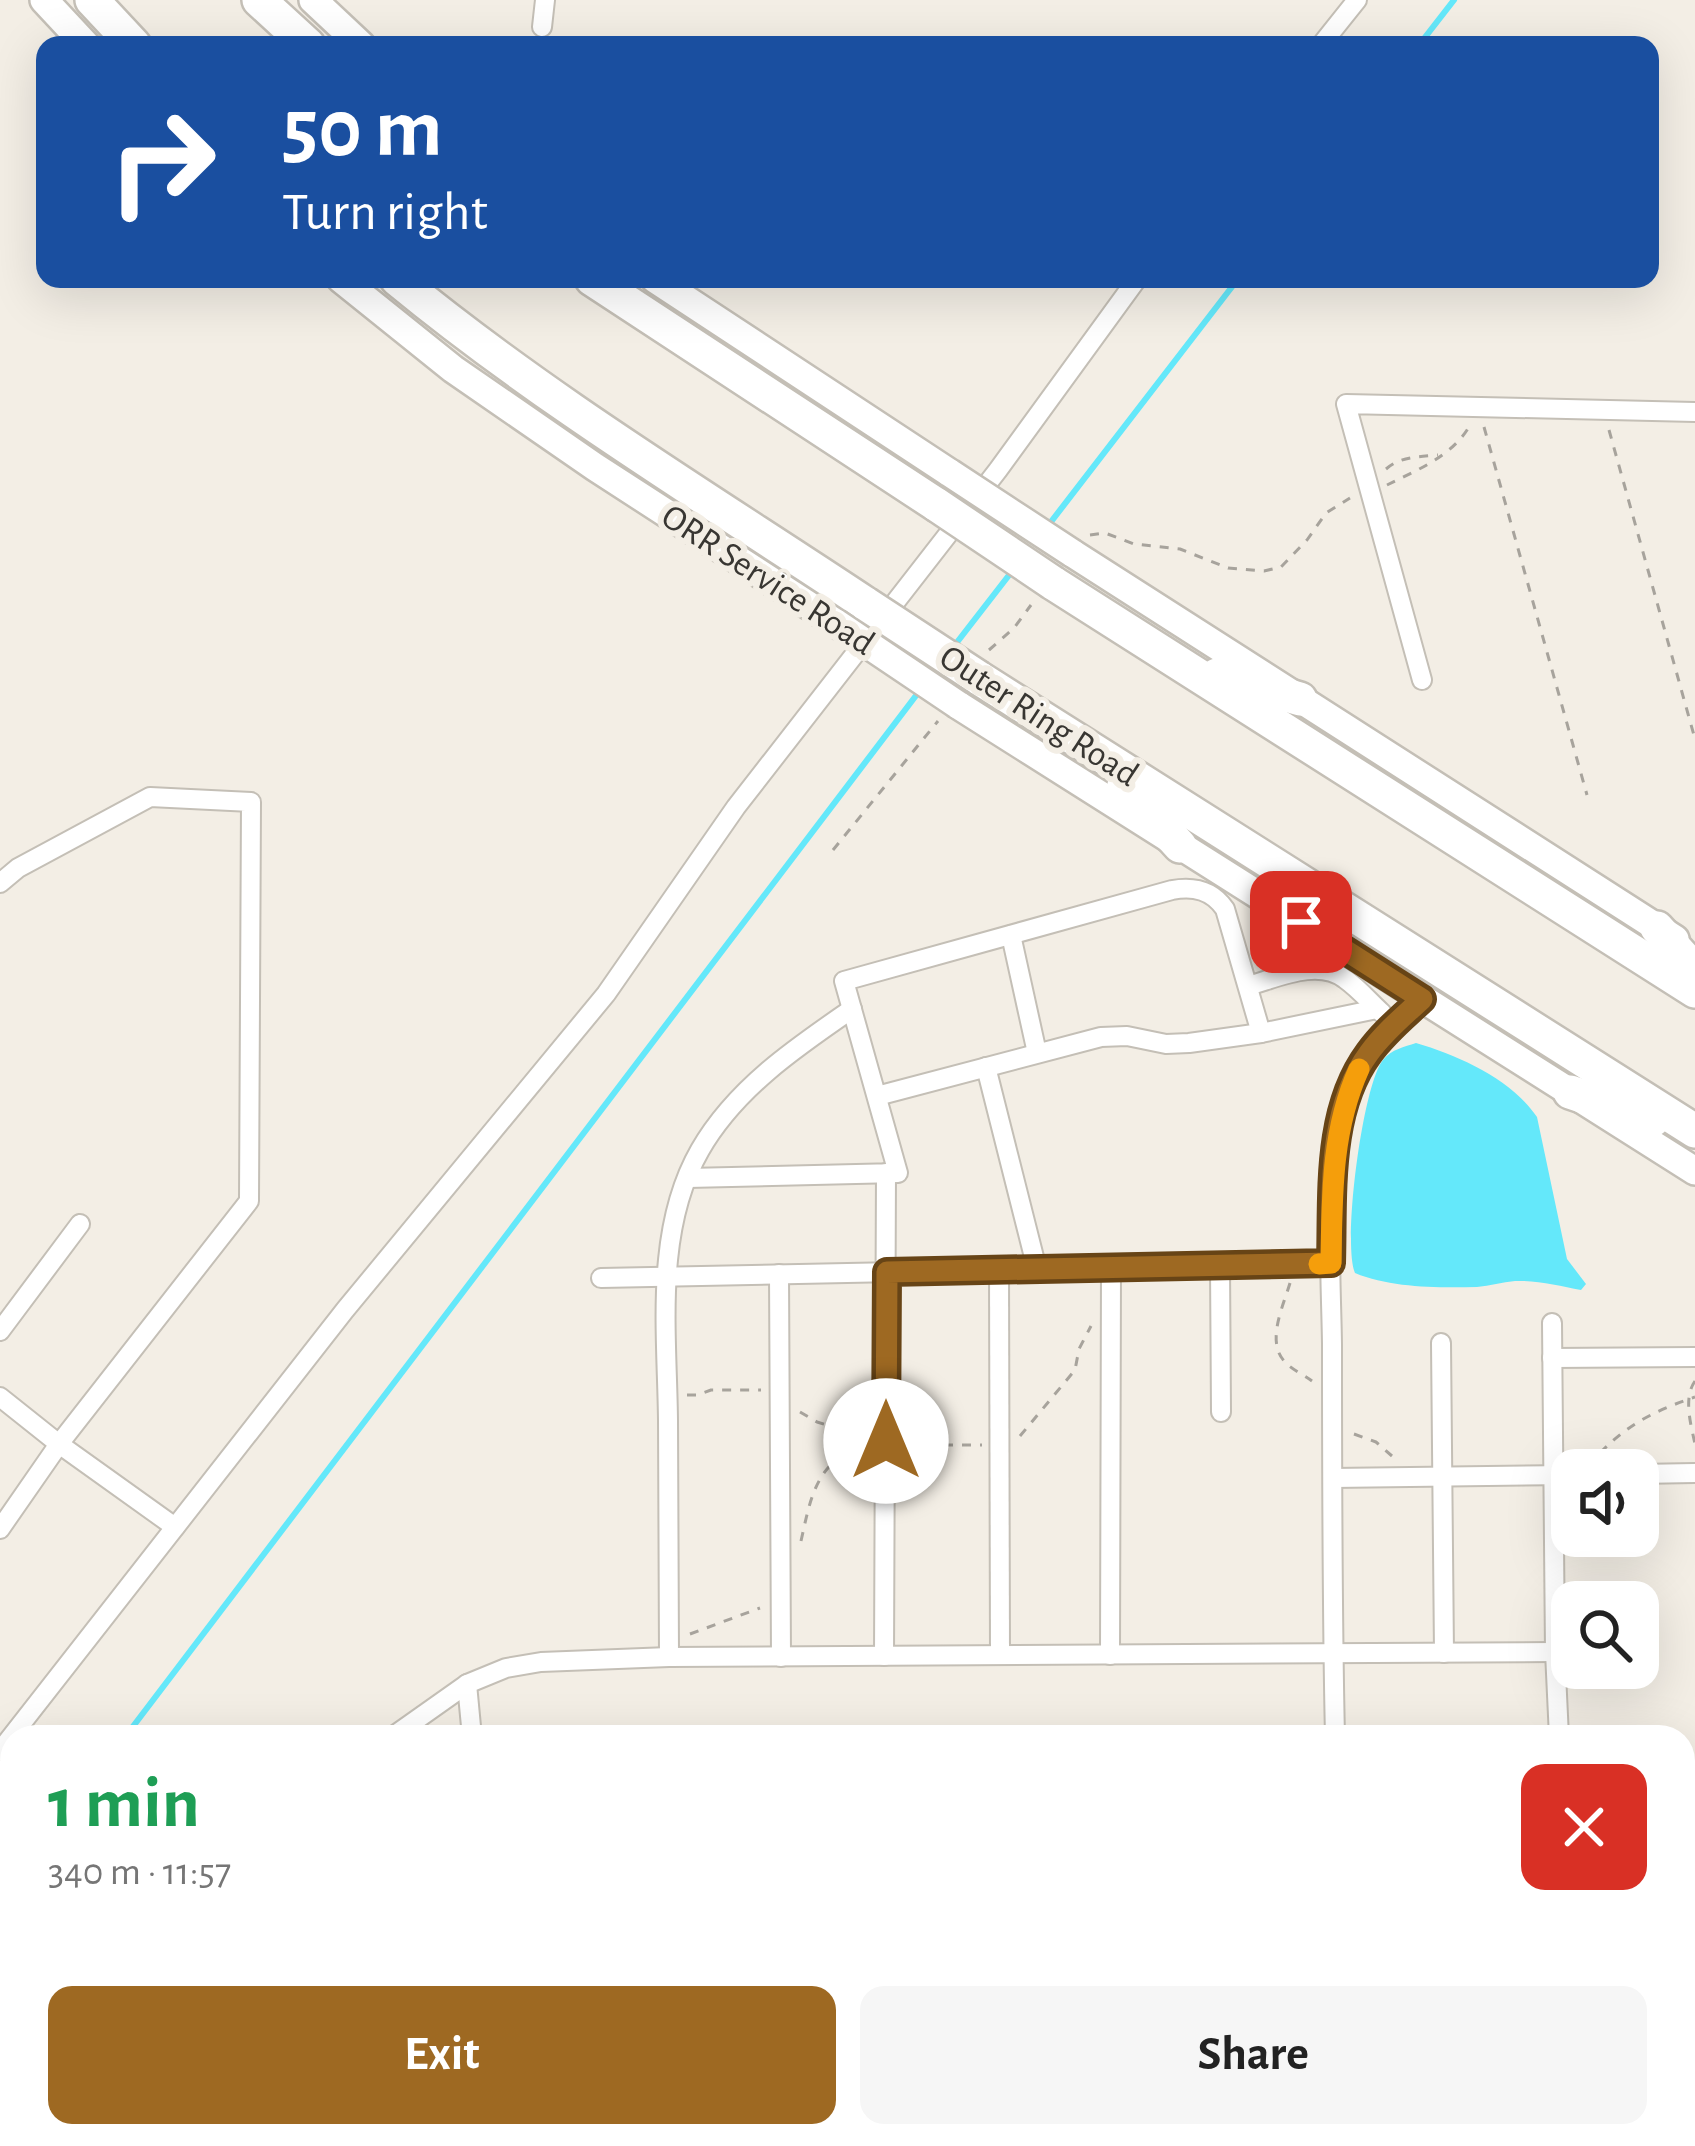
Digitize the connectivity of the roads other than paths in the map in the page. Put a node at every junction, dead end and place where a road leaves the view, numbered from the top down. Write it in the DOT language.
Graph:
graph roads {
  1 [pos="44,0"];
  2 [pos="92,0"];
  3 [pos="259,0"];
  4 [pos="313,0"];
  5 [pos="545,0"];
  6 [pos="1357,0"];
  7 [pos="542,27"];
  8 [pos="78,36"];
  9 [pos="126,36"];
  10 [pos="298,36"];
  11 [pos="351,36"];
  12 [pos="1328,36"];
  13 [pos="352,288"];
  14 [pos="408,288"];
  15 [pos="606,288"];
  16 [pos="669,288"];
  17 [pos="1130,288"];
  18 [pos="1695,412"];
  19 [pos="1181,664"];
  20 [pos="1422,680"];
  21 [pos="968,691"];
  22 [pos="1300,699"];
  23 [pos="1094,751"];
  24 [pos="1180,846"];
  25 [pos="0,883"];
  26 [pos="1657,928"];
  27 [pos="1011,935"];
  28 [pos="1695,952"];
  29 [pos="1695,970"];
  30 [pos="1248,986"];
  31 [pos="1695,991"];
  32 [pos="1422,999"];
  33 [pos="852,1009"];
  34 [pos="1378,1010"];
  35 [pos="1394,1025"];
  36 [pos="1261,1033"];
  37 [pos="1037,1053"];
  38 [pos="986,1067"];
  39 [pos="1570,1092"];
  40 [pos="877,1096"];
  41 [pos="1695,1132"];
  42 [pos="1695,1171"];
  43 [pos="886,1173"];
  44 [pos="688,1178"];
  45 [pos="80,1224"];
  46 [pos="1331,1263"];
  47 [pos="1220,1266"];
  48 [pos="1111,1268"];
  49 [pos="1037,1269"];
  50 [pos="999,1270"];
  51 [pos="887,1272"];
  52 [pos="779,1274"];
  53 [pos="667,1276"];
  54 [pos="601,1278"];
  55 [pos="1552,1323"];
  56 [pos="0,1331"];
  57 [pos="1441,1343"];
  58 [pos="1695,1357"];
  59 [pos="1552,1358"];
  60 [pos="0,1397"];
  61 [pos="1221,1412"];
  62 [pos="58,1444"];
  63 [pos="1561,1449"];
  64 [pos="1695,1473"];
  65 [pos="1659,1474"];
  66 [pos="1551,1475"];
  67 [pos="1442,1477"];
  68 [pos="1333,1478"];
  69 [pos="176,1527"];
  70 [pos="0,1529"];
  71 [pos="1551,1652"];
  72 [pos="1444,1653"];
  73 [pos="1333,1654"];
  74 [pos="1000,1655"];
  75 [pos="1110,1655"];
  76 [pos="884,1656"];
  77 [pos="669,1657"];
  78 [pos="781,1657"];
  79 [pos="466,1684"];
  80 [pos="1557,1689"];
  81 [pos="9,1725"];
  82 [pos="409,1725"];
  83 [pos="471,1725"];
  84 [pos="1335,1725"];
  85 [pos="1558,1725"];
  1 -- 8 [label="main road"];
  2 -- 9 [label="highway"];
  3 -- 10 [label="highway"];
  4 -- 11 [label="main road"];
  5 -- 7 [label="street"];
  6 -- 12 [label="street"];
  13 -- 21 [label="main road, ORR Service Road, bridge"];
  14 -- 21 [label="highway, Outer Ring Road, bridge"];
  15 -- 19 [label="highway, bridge"];
  16 -- 22 [label="main road, bridge"];
  17 -- 69 [label="street"];
  18 -- 20 [label="street"];
  19 -- 22 [label="highway"];
  19 -- 31 [label="highway"];
  21 -- 23 [label="highway, Outer Ring Road"];
  21 -- 24 [label="main road, ORR Service Road"];
  22 -- 26 [label="main road"];
  23 -- 24 [label="highway"];
  23 -- 41 [label="highway, Outer Ring Road"];
  24 -- 32 [label="main road, ORR Service Road"];
  25 -- 62 [label="street"];
  26 -- 28 [label="main road"];
  26 -- 29 [label="highway"];
  27 -- 30 [label="street"];
  27 -- 33 [label="street"];
  27 -- 37 [label="street"];
  30 -- 34 [label="street"];
  30 -- 36 [label="street"];
  32 -- 35 [label="street"];
  32 -- 39 [label="main road, ORR Service Road"];
  33 -- 40 [label="street"];
  33 -- 44 [label="street"];
  34 -- 35 [label="street"];
  34 -- 36 [label="street"];
  35 -- 46 [label="street"];
  36 -- 37 [label="street"];
  37 -- 38 [label="street"];
  38 -- 40 [label="street"];
  38 -- 49 [label="street"];
  39 -- 41 [label="highway"];
  39 -- 42 [label="main road, ORR Service Road"];
  40 -- 43 [label="street"];
  43 -- 44 [label="street"];
  43 -- 51 [label="street"];
  44 -- 53 [label="street"];
  45 -- 56 [label="street"];
  46 -- 47 [label="street"];
  46 -- 68 [label="street"];
  47 -- 48 [label="street"];
  47 -- 61 [label="street"];
  48 -- 49 [label="street"];
  48 -- 75 [label="street"];
  49 -- 50 [label="street"];
  50 -- 51 [label="street"];
  50 -- 74 [label="street"];
  51 -- 52 [label="street"];
  51 -- 76 [label="street"];
  52 -- 53 [label="street"];
  52 -- 78 [label="street"];
  53 -- 54 [label="street"];
  53 -- 77 [label="street"];
  55 -- 59 [label="street"];
  57 -- 67 [label="street"];
  58 -- 59 [label="street"];
  59 -- 63 [label="street"];
  60 -- 62 [label="street"];
  62 -- 69 [label="street"];
  62 -- 70 [label="street"];
  64 -- 65 [label="street"];
  66 -- 67 [label="street"];
  67 -- 68 [label="street"];
  67 -- 72 [label="street"];
  68 -- 73 [label="street"];
  69 -- 81 [label="street"];
  71 -- 72 [label="street"];
  72 -- 73 [label="street"];
  73 -- 75 [label="street"];
  73 -- 84 [label="street"];
  74 -- 75 [label="street"];
  74 -- 76 [label="street"];
  76 -- 78 [label="street"];
  77 -- 78 [label="street"];
  77 -- 79 [label="street"];
  79 -- 82 [label="street"];
  79 -- 83 [label="street"];
  80 -- 85 [label="street"];
}
